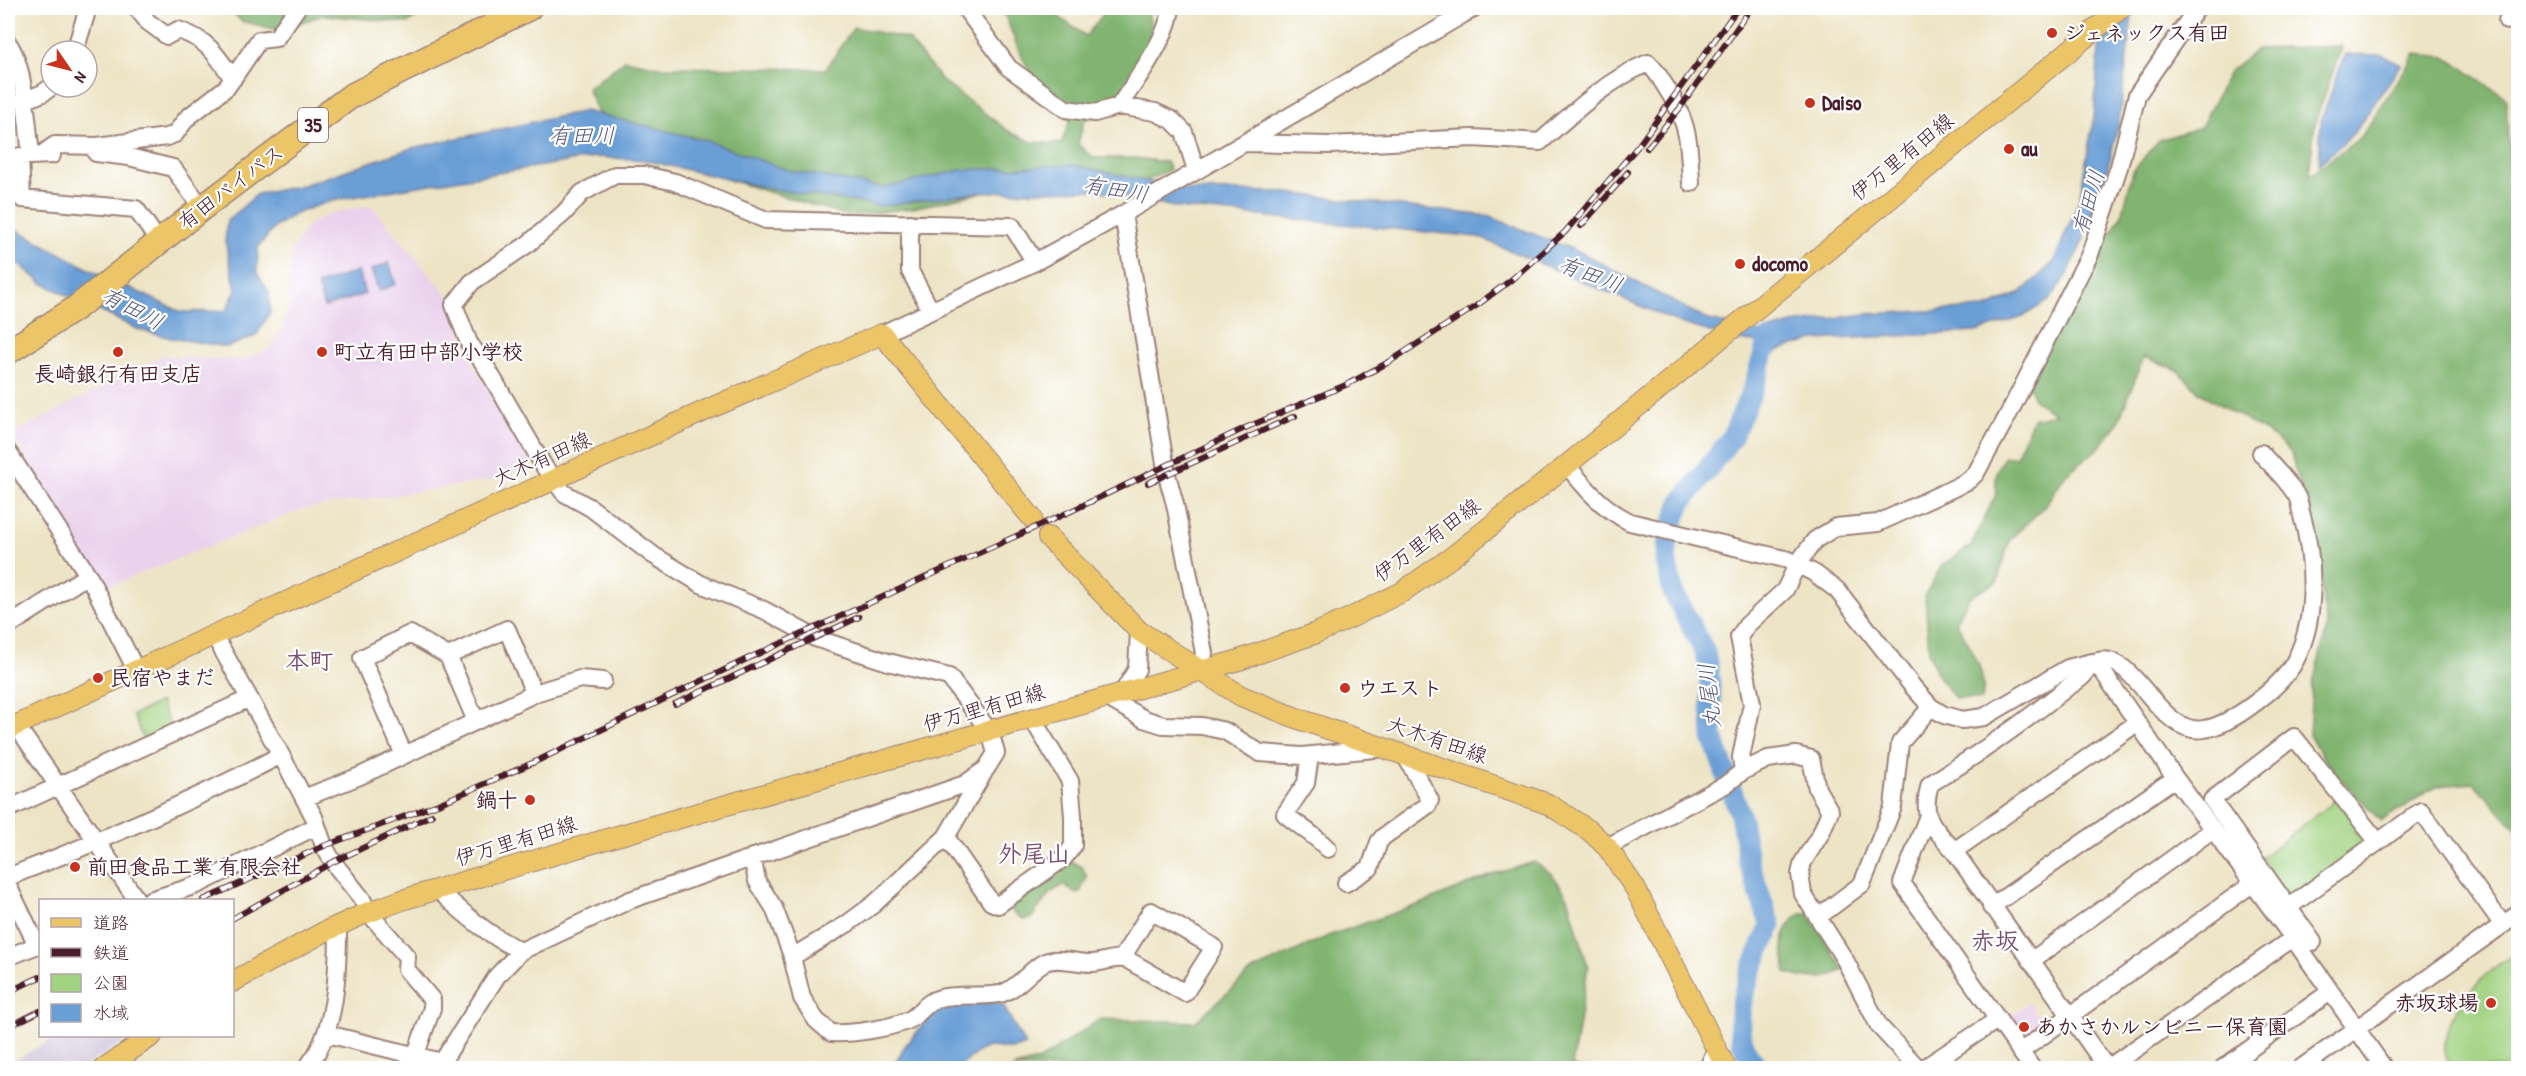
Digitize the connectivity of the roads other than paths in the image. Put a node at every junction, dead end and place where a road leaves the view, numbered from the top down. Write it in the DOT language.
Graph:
graph roads {
  1 [pos="88,8"];
  2 [pos="137,8"];
  3 [pos="297,8"];
  4 [pos="529,8"];
  5 [pos="965,8"];
  6 [pos="1171,8"];
  7 [pos="1474,8"];
  8 [pos="2121,8"];
  9 [pos="2197,8"];
  10 [pos="79,39"];
  11 [pos="8,43"];
  12 [pos="232,79"];
  13 [pos="39,95"];
  14 [pos="23,101"];
  15 [pos="1119,106"];
  16 [pos="1245,143"];
  17 [pos="25,156"];
  18 [pos="1196,170"];
  19 [pos="1691,183"];
  20 [pos="202,208"];
  21 [pos="1123,214"];
  22 [pos="910,223"];
  23 [pos="159,242"];
  24 [pos="1035,262"];
  25 [pos="931,311"];
  26 [pos="882,334"];
  27 [pos="8,352"];
  28 [pos="8,452"];
  29 [pos="2261,453"];
  30 [pos="1567,465"];
  31 [pos="553,480"];
  32 [pos="1032,518"];
  33 [pos="1048,537"];
  34 [pos="1798,563"];
  35 [pos="88,575"];
  36 [pos="8,626"];
  37 [pos="1139,631"];
  38 [pos="214,635"];
  39 [pos="448,656"];
  40 [pos="2092,662"];
  41 [pos="136,670"];
  42 [pos="1201,670"];
  43 [pos="603,681"];
  44 [pos="534,693"];
  45 [pos="1114,695"];
  46 [pos="248,699"];
  47 [pos="1931,707"];
  48 [pos="1033,720"];
  49 [pos="476,721"];
  50 [pos="2137,723"];
  51 [pos="12,727"];
  52 [pos="990,732"];
  53 [pos="1385,748"];
  54 [pos="1405,754"];
  55 [pos="282,755"];
  56 [pos="404,755"];
  57 [pos="1310,756"];
  58 [pos="986,769"];
  59 [pos="1743,771"];
  60 [pos="2175,778"];
  61 [pos="58,786"];
  62 [pos="304,798"];
  63 [pos="8,809"];
  64 [pos="1927,818"];
  65 [pos="317,826"];
  66 [pos="2212,830"];
  67 [pos="946,837"];
  68 [pos="2378,842"];
  69 [pos="96,843"];
  70 [pos="1607,847"];
  71 [pos="1328,849"];
  72 [pos="1954,851"];
  73 [pos="752,857"];
  74 [pos="8,877"];
  75 [pos="1346,883"];
  76 [pos="2252,884"];
  77 [pos="8,886"];
  78 [pos="438,890"];
  79 [pos="136,899"];
  80 [pos="153,899"];
  81 [pos="1992,907"];
  82 [pos="2289,907"];
  83 [pos="368,912"];
  84 [pos="2518,914"];
  85 [pos="1818,917"];
  86 [pos="338,925"];
  87 [pos="2503,925"];
  88 [pos="2293,938"];
  89 [pos="2313,942"];
  90 [pos="39,944"];
  91 [pos="521,951"];
  92 [pos="8,957"];
  93 [pos="792,957"];
  94 [pos="1122,958"];
  95 [pos="2031,961"];
  96 [pos="234,981"];
  97 [pos="2330,992"];
  98 [pos="2070,1016"];
  99 [pos="1997,1020"];
  100 [pos="2356,1029"];
  101 [pos="327,1034"];
  102 [pos="149,1037"];
  103 [pos="1716,1049"];
  104 [pos="2020,1052"];
  105 [pos="416,1054"];
  106 [pos="444,1065"];
  107 [pos="1936,1065"];
  108 [pos="104,1068"];
  109 [pos="306,1068"];
  110 [pos="1708,1068"];
  111 [pos="1726,1068"];
  112 [pos="1918,1068"];
  113 [pos="2032,1068"];
  114 [pos="2108,1068"];
  115 [pos="2223,1068"];
  116 [pos="2301,1068"];
  117 [pos="2384,1068"];
  1 -- 10 [label="street"];
  2 -- 12 [label="street"];
  3 -- 12 [label="street"];
  4 -- 20 [label="highway, 有田バイパス / 35"];
  5 -- 15 [label="street"];
  6 -- 15 [label="street"];
  7 -- 16 [label="street"];
  8 -- 30 [label="main road, 伊万里有田線"];
  9 -- 34 [label="street"];
  11 -- 14 [label="street"];
  12 -- 17 [label="street"];
  13 -- 14 [label="street"];
  14 -- 17 [label="street"];
  15 -- 18 [label="street"];
  16 -- 18 [label="street"];
  16 -- 19 [label="street"];
  17 -- 20 [label="street"];
  17 -- 23 [label="street"];
  18 -- 21 [label="street"];
  20 -- 23 [label="highway, 有田バイパス / 35"];
  21 -- 24 [label="street"];
  21 -- 42 [label="street"];
  22 -- 24 [label="street"];
  22 -- 25 [label="street"];
  22 -- 31 [label="street"];
  23 -- 27 [label="highway, 有田バイパス / 35"];
  24 -- 25 [label="street"];
  25 -- 26 [label="street"];
  26 -- 31 [label="main road, 大木有田線"];
  26 -- 32 [label="main road"];
  28 -- 35 [label="street"];
  29 -- 40 [label="street"];
  30 -- 34 [label="street"];
  30 -- 42 [label="main road, 伊万里有田線"];
  31 -- 38 [label="main road, 大木有田線"];
  31 -- 52 [label="street"];
  33 -- 37 [label="main road, 大木有田線"];
  34 -- 47 [label="street"];
  34 -- 59 [label="street"];
  35 -- 36 [label="street"];
  35 -- 41 [label="street"];
  37 -- 42 [label="main road, 大木有田線"];
  37 -- 45 [label="street"];
  38 -- 41 [label="main road, 大木有田線"];
  38 -- 46 [label="street"];
  39 -- 44 [label="street"];
  39 -- 49 [label="street"];
  39 -- 56 [label="street"];
  40 -- 47 [label="street"];
  40 -- 50 [label="street"];
  40 -- 64 [label="street"];
  41 -- 51 [label="main road, 大木有田線"];
  42 -- 45 [label="main road, 伊万里有田線"];
  42 -- 53 [label="main road, 大木有田線"];
  43 -- 44 [label="street"];
  44 -- 49 [label="street"];
  45 -- 48 [label="main road, 伊万里有田線"];
  45 -- 57 [label="street"];
  46 -- 55 [label="street"];
  46 -- 61 [label="street"];
  47 -- 85 [label="street"];
  48 -- 52 [label="main road, 伊万里有田線"];
  48 -- 67 [label="street"];
  49 -- 56 [label="street"];
  50 -- 60 [label="street"];
  50 -- 72 [label="street"];
  51 -- 61 [label="street"];
  52 -- 58 [label="street"];
  52 -- 78 [label="main road, 伊万里有田線"];
  53 -- 54 [label="main road, 大木有田線"];
  53 -- 57 [label="street"];
  54 -- 70 [label="main road, 大木有田線"];
  54 -- 75 [label="street"];
  55 -- 62 [label="street"];
  55 -- 69 [label="street"];
  56 -- 62 [label="street"];
  57 -- 71 [label="street"];
  58 -- 67 [label="street"];
  58 -- 73 [label="street"];
  59 -- 70 [label="street"];
  59 -- 85 [label="street"];
  60 -- 66 [label="street"];
  60 -- 81 [label="street"];
  61 -- 63 [label="street"];
  61 -- 69 [label="street"];
  62 -- 65 [label="street"];
  64 -- 72 [label="street"];
  64 -- 99 [label="street"];
  65 -- 80 [label="street"];
  65 -- 83 [label="street"];
  66 -- 76 [label="street"];
  66 -- 95 [label="street"];
  67 -- 93 [label="street"];
  68 -- 82 [label="street"];
  68 -- 82 [label="street"];
  68 -- 87 [label="street"];
  69 -- 74 [label="street"];
  69 -- 79 [label="street"];
  70 -- 103 [label="main road, 大木有田線"];
  72 -- 81 [label="street"];
  73 -- 91 [label="street"];
  73 -- 93 [label="street"];
  76 -- 88 [label="street"];
  76 -- 98 [label="street"];
  77 -- 90 [label="street"];
  78 -- 83 [label="main road, 伊万里有田線"];
  78 -- 91 [label="street"];
  81 -- 95 [label="street"];
  82 -- 89 [label="street"];
  83 -- 86 [label="main road, 伊万里有田線"];
  83 -- 105 [label="street"];
  84 -- 87 [label="street"];
  85 -- 112 [label="street"];
  86 -- 96 [label="main road, 伊万里有田線"];
  86 -- 101 [label="street"];
  87 -- 100 [label="street"];
  88 -- 97 [label="street"];
  88 -- 114 [label="street"];
  90 -- 92 [label="street"];
  91 -- 106 [label="street"];
  93 -- 94 [label="street"];
  94 -- 94 [label="street"];
  95 -- 98 [label="street"];
  97 -- 100 [label="street"];
  97 -- 115 [label="street"];
  98 -- 104 [label="street"];
  98 -- 114 [label="street"];
  99 -- 104 [label="street"];
  99 -- 107 [label="street"];
  100 -- 116 [label="street"];
  100 -- 117 [label="street"];
  101 -- 105 [label="street"];
  101 -- 109 [label="street"];
  102 -- 108 [label="main road"];
  103 -- 110 [label="street"];
  103 -- 111 [label="main road, 大木有田線"];
  104 -- 113 [label="street"];
  105 -- 106 [label="street"];
}
